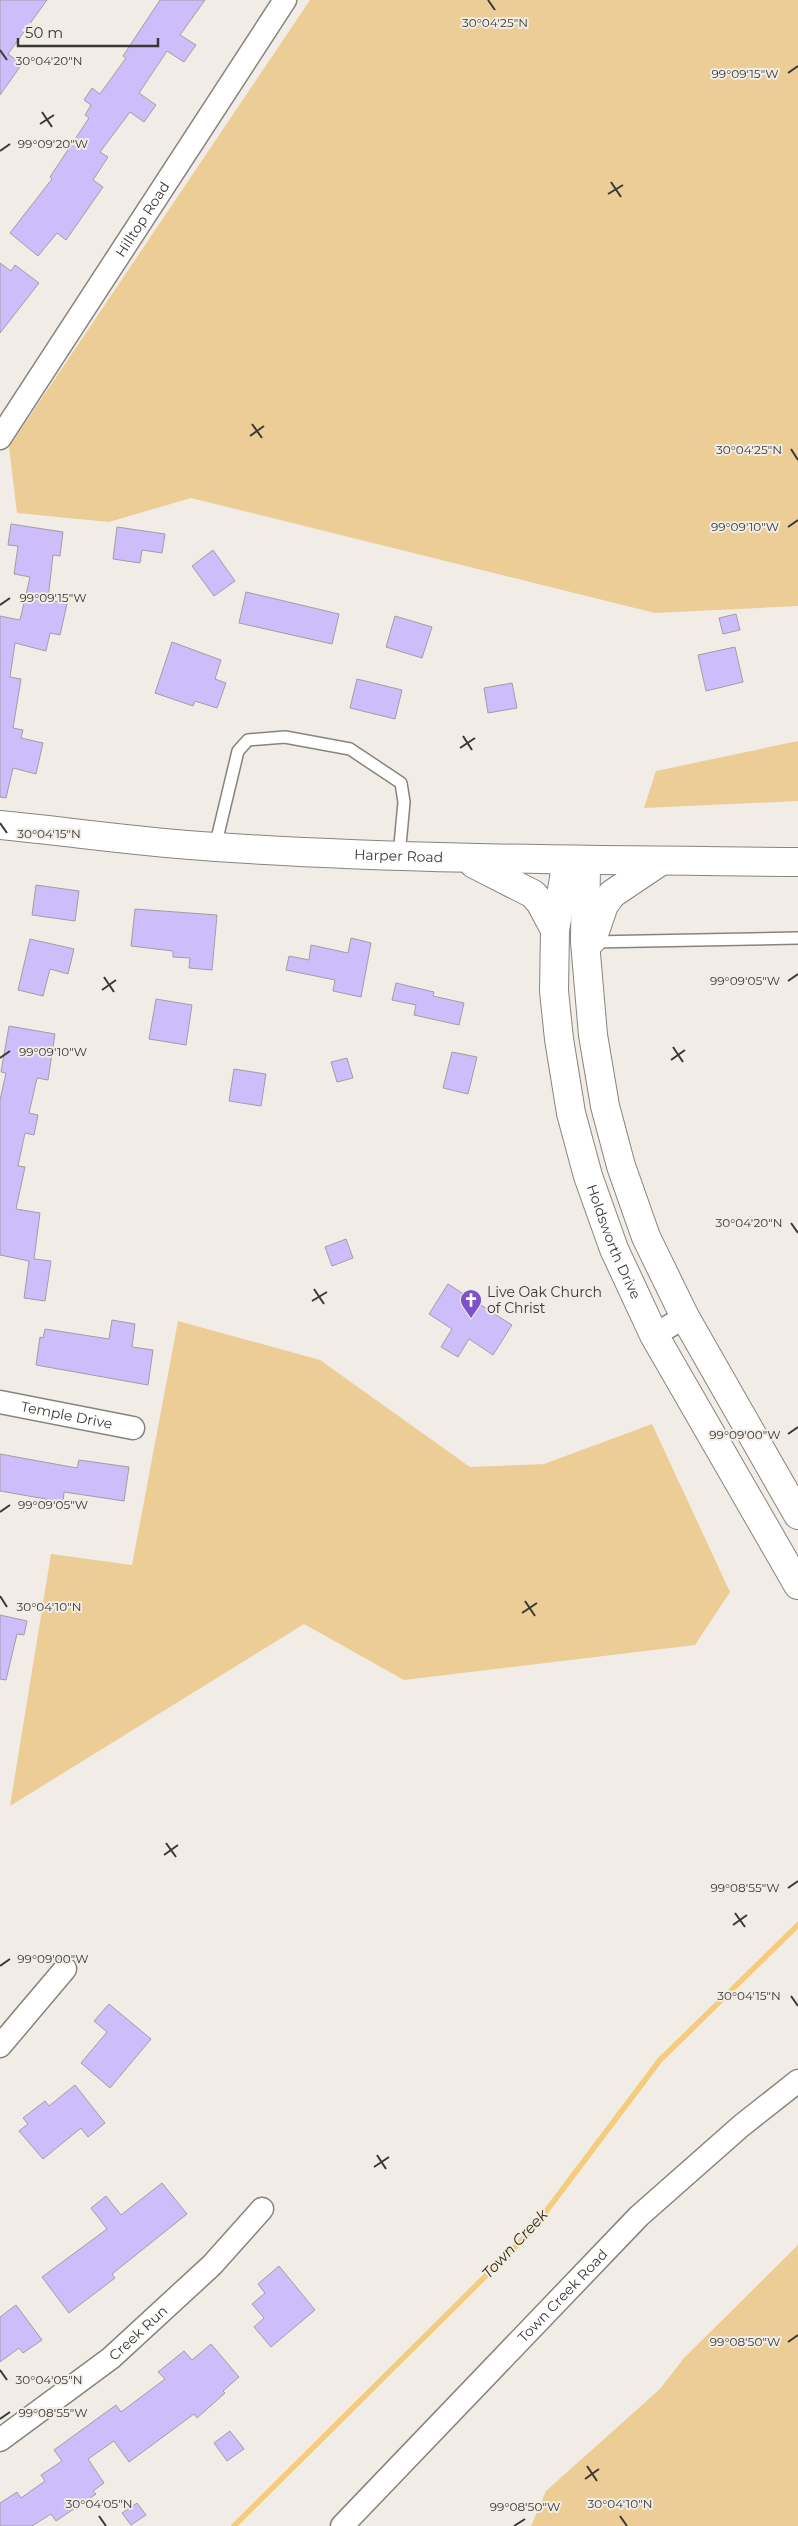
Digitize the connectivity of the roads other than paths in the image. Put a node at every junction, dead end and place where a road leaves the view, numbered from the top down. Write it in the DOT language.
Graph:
graph roads {
  1 [pos="285,0"];
  2 [pos="0,438"];
  3 [pos="0,825"];
  4 [pos="215,847"];
  5 [pos="398,856"];
  6 [pos="462,859"];
  7 [pos="576,861"];
  8 [pos="661,861"];
  9 [pos="798,862"];
  10 [pos="555,930"];
  11 [pos="798,938"];
  12 [pos="588,947"];
  13 [pos="685,1317"];
  14 [pos="654,1335"];
  15 [pos="0,1402"];
  16 [pos="133,1428"];
  17 [pos="798,1515"];
  18 [pos="798,1585"];
  19 [pos="65,1969"];
  20 [pos="0,2046"];
  21 [pos="798,2081"];
  22 [pos="262,2209"];
  23 [pos="0,2440"];
  24 [pos="342,2526"];
  1 -- 2 [label="street, Hilltop Road"];
  3 -- 4 [label="main road, Harper Road"];
  4 -- 5 [label="main road, Harper Road"];
  4 -- 5 [label="lane"];
  5 -- 6 [label="main road, Harper Road"];
  6 -- 7 [label="main road, Harper Road"];
  6 -- 10 [label="main road"];
  7 -- 8 [label="main road, Harper Road"];
  7 -- 10 [label="main road, Holdsworth Drive"];
  7 -- 12 [label="main road"];
  8 -- 9 [label="main road, Harper Road"];
  8 -- 12 [label="main road"];
  10 -- 14 [label="main road, Holdsworth Drive"];
  11 -- 12 [label="lane"];
  12 -- 13 [label="main road"];
  13 -- 14 [label="street"];
  13 -- 17 [label="main road"];
  14 -- 18 [label="main road, Holdsworth Drive"];
  15 -- 16 [label="street, Temple Drive"];
  19 -- 20 [label="street"];
  21 -- 24 [label="street, Town Creek Road"];
  22 -- 23 [label="street, Creek Run"];
}
